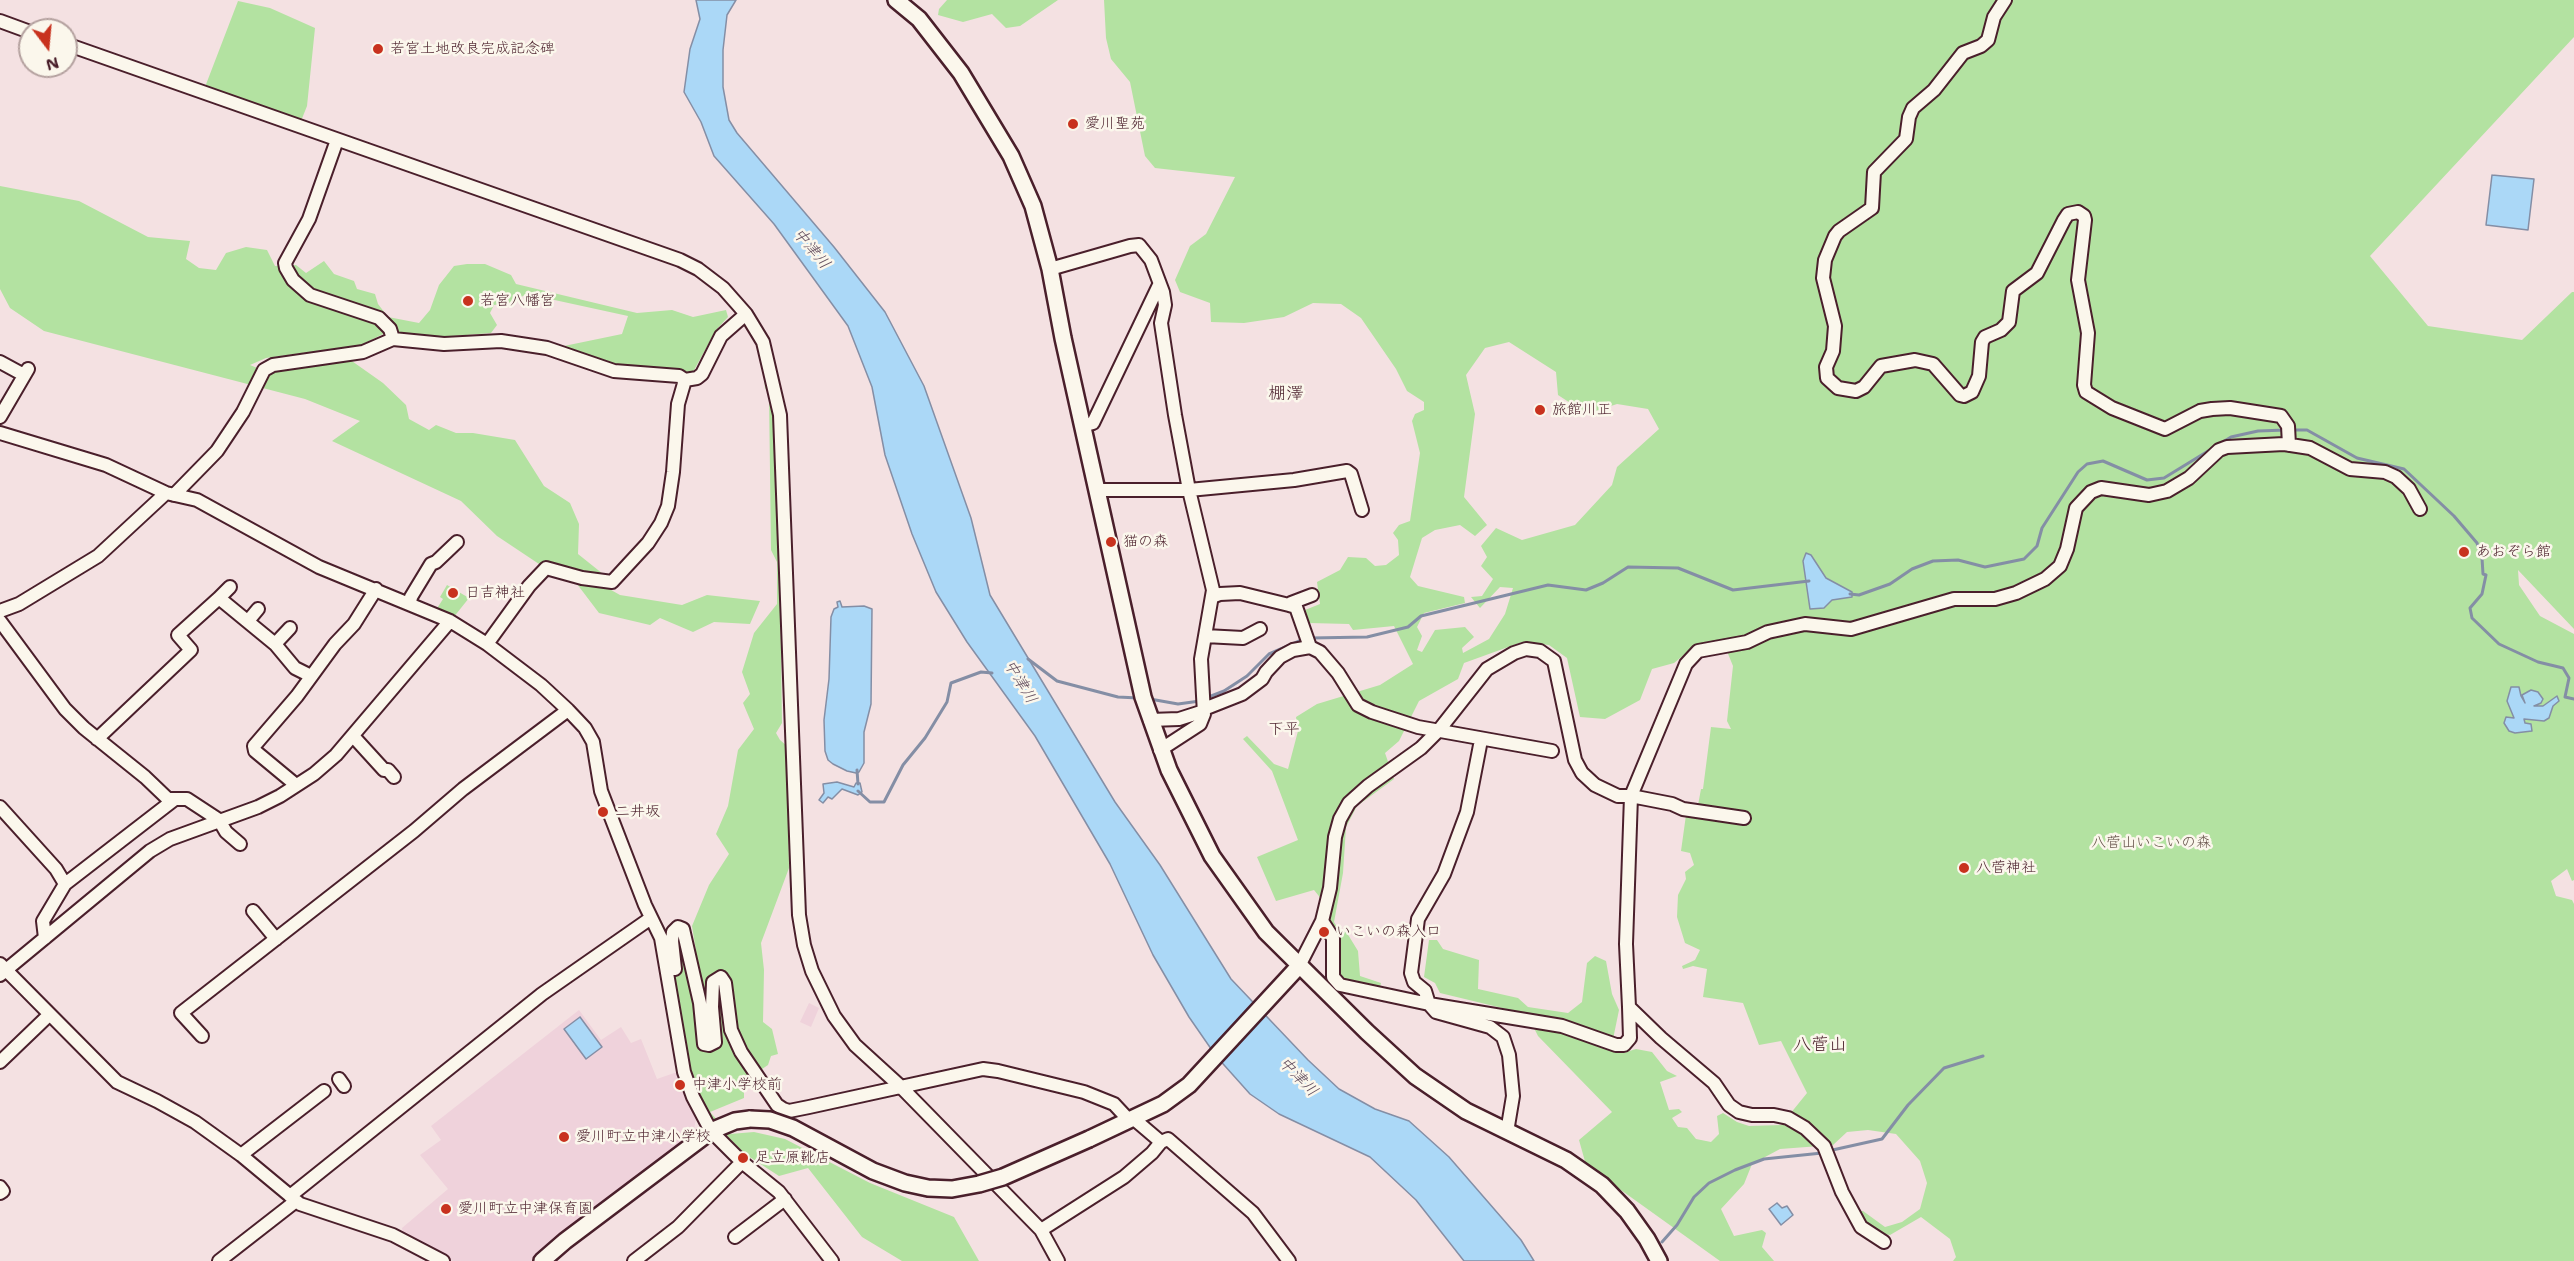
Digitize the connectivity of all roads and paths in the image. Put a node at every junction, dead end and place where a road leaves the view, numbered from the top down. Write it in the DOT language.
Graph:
graph roads {
  1 [pos="896,0"];
  2 [pos="2005,0"];
  3 [pos="0,21"];
  4 [pos="18,28"];
  5 [pos="78,49"];
  6 [pos="337,140"];
  7 [pos="1050,269"];
  8 [pos="1159,285"];
  9 [pos="746,314"];
  10 [pos="393,339"];
  11 [pos="0,362"];
  12 [pos="685,380"];
  13 [pos="0,417"];
  14 [pos="1082,426"];
  15 [pos="0,432"];
  16 [pos="2288,436"];
  17 [pos="1097,490"];
  18 [pos="1190,490"];
  19 [pos="170,494"];
  20 [pos="2420,509"];
  21 [pos="1362,510"];
  22 [pos="457,542"];
  23 [pos="230,588"];
  24 [pos="376,589"];
  25 [pos="1312,595"];
  26 [pos="1212,597"];
  27 [pos="219,598"];
  28 [pos="410,604"];
  29 [pos="1289,605"];
  30 [pos="258,609"];
  31 [pos="0,611"];
  32 [pos="0,621"];
  33 [pos="248,621"];
  34 [pos="450,621"];
  35 [pos="290,628"];
  36 [pos="1260,629"];
  37 [pos="1205,636"];
  38 [pos="1308,640"];
  39 [pos="275,644"];
  40 [pos="487,644"];
  41 [pos="310,676"];
  42 [pos="1204,709"];
  43 [pos="568,710"];
  44 [pos="1150,720"];
  45 [pos="1439,730"];
  46 [pos="353,736"];
  47 [pos="97,738"];
  48 [pos="1481,740"];
  49 [pos="1160,750"];
  50 [pos="1552,751"];
  51 [pos="394,777"];
  52 [pos="296,785"];
  53 [pos="1631,796"];
  54 [pos="175,799"];
  55 [pos="0,807"];
  56 [pos="1744,818"];
  57 [pos="219,820"];
  58 [pos="240,844"];
  59 [pos="65,884"];
  60 [pos="252,911"];
  61 [pos="651,918"];
  62 [pos="1322,921"];
  63 [pos="45,938"];
  64 [pos="276,939"];
  65 [pos="2,970"];
  66 [pos="1295,971"];
  67 [pos="671,994"];
  68 [pos="1429,1004"];
  69 [pos="1629,1006"];
  70 [pos="49,1015"];
  71 [pos="202,1036"];
  72 [pos="0,1062"];
  73 [pos="900,1086"];
  74 [pos="324,1091"];
  75 [pos="1134,1119"];
  76 [pos="711,1131"];
  77 [pos="1507,1132"];
  78 [pos="1161,1142"];
  79 [pos="241,1155"];
  80 [pos="742,1162"];
  81 [pos="0,1187"];
  82 [pos="0,1193"];
  83 [pos="293,1198"];
  84 [pos="784,1199"];
  85 [pos="1041,1230"];
  86 [pos="741,1235"];
  87 [pos="1884,1242"];
  88 [pos="219,1261"];
  89 [pos="442,1261"];
  90 [pos="542,1261"];
  91 [pos="634,1261"];
  92 [pos="832,1261"];
  93 [pos="1058,1261"];
  94 [pos="1289,1261"];
  95 [pos="1659,1261"];
  1 -- 7 [label="street"];
  2 -- 16 [label="street"];
  3 -- 4 [label="street"];
  5 -- 6 [label="street"];
  6 -- 9 [label="street"];
  6 -- 10 [label="street"];
  7 -- 8 [label="street"];
  7 -- 14 [label="street"];
  8 -- 14 [label="street"];
  8 -- 18 [label="street"];
  9 -- 12 [label="street"];
  9 -- 73 [label="street"];
  10 -- 12 [label="street"];
  10 -- 19 [label="street"];
  11 -- 13 [label="street"];
  12 -- 40 [label="street"];
  14 -- 17 [label="street"];
  15 -- 19 [label="street"];
  16 -- 20 [label="street"];
  16 -- 53 [label="street"];
  17 -- 18 [label="street"];
  17 -- 44 [label="street"];
  18 -- 21 [label="street"];
  18 -- 26 [label="street"];
  19 -- 24 [label="street"];
  19 -- 31 [label="street"];
  22 -- 28 [label="street"];
  23 -- 27 [label="street"];
  24 -- 28 [label="street"];
  24 -- 41 [label="street"];
  25 -- 29 [label="street"];
  26 -- 29 [label="street"];
  26 -- 37 [label="street"];
  27 -- 33 [label="street"];
  27 -- 47 [label="street"];
  28 -- 34 [label="street"];
  29 -- 38 [label="street"];
  30 -- 33 [label="street"];
  32 -- 47 [label="street"];
  33 -- 39 [label="street"];
  34 -- 40 [label="street"];
  34 -- 46 [label="street"];
  35 -- 39 [label="street"];
  36 -- 37 [label="street"];
  37 -- 42 [label="street"];
  38 -- 42 [label="street"];
  38 -- 45 [label="street"];
  39 -- 41 [label="street"];
  40 -- 43 [label="street"];
  41 -- 52 [label="street"];
  42 -- 44 [label="street"];
  42 -- 49 [label="street"];
  43 -- 61 [label="street"];
  43 -- 64 [label="street"];
  44 -- 49 [label="street"];
  45 -- 48 [label="street"];
  45 -- 53 [label="street"];
  45 -- 62 [label="street"];
  46 -- 51 [label="street"];
  46 -- 52 [label="street"];
  47 -- 54 [label="street"];
  48 -- 50 [label="street"];
  48 -- 68 [label="street"];
  49 -- 66 [label="street"];
  52 -- 57 [label="street"];
  53 -- 56 [label="street"];
  53 -- 69 [label="street"];
  54 -- 57 [label="street"];
  54 -- 59 [label="street"];
  55 -- 59 [label="street"];
  57 -- 58 [label="street"];
  57 -- 63 [label="street"];
  59 -- 63 [label="street"];
  60 -- 64 [label="street"];
  61 -- 67 [label="street"];
  61 -- 83 [label="street"];
  62 -- 66 [label="street"];
  62 -- 68 [label="street"];
  63 -- 65 [label="street"];
  64 -- 71 [label="street"];
  65 -- 70 [label="street"];
  66 -- 75 [label="street"];
  66 -- 77 [label="street"];
  67 -- 73 [label="street"];
  67 -- 76 [label="street"];
  68 -- 69 [label="street"];
  68 -- 77 [label="street"];
  69 -- 87 [label="street"];
  70 -- 72 [label="street"];
  70 -- 79 [label="street"];
  73 -- 75 [label="street"];
  73 -- 85 [label="street"];
  74 -- 79 [label="street"];
  75 -- 76 [label="street, bridge"];
  75 -- 78 [label="street"];
  76 -- 80 [label="street"];
  76 -- 90 [label="street"];
  77 -- 95 [label="street"];
  78 -- 85 [label="street"];
  78 -- 94 [label="street"];
  79 -- 83 [label="street"];
  80 -- 84 [label="street"];
  80 -- 91 [label="street"];
  81 -- 82 [label="street"];
  83 -- 88 [label="street"];
  83 -- 89 [label="street"];
  84 -- 86 [label="street"];
  84 -- 92 [label="street"];
  85 -- 93 [label="street"];
}
